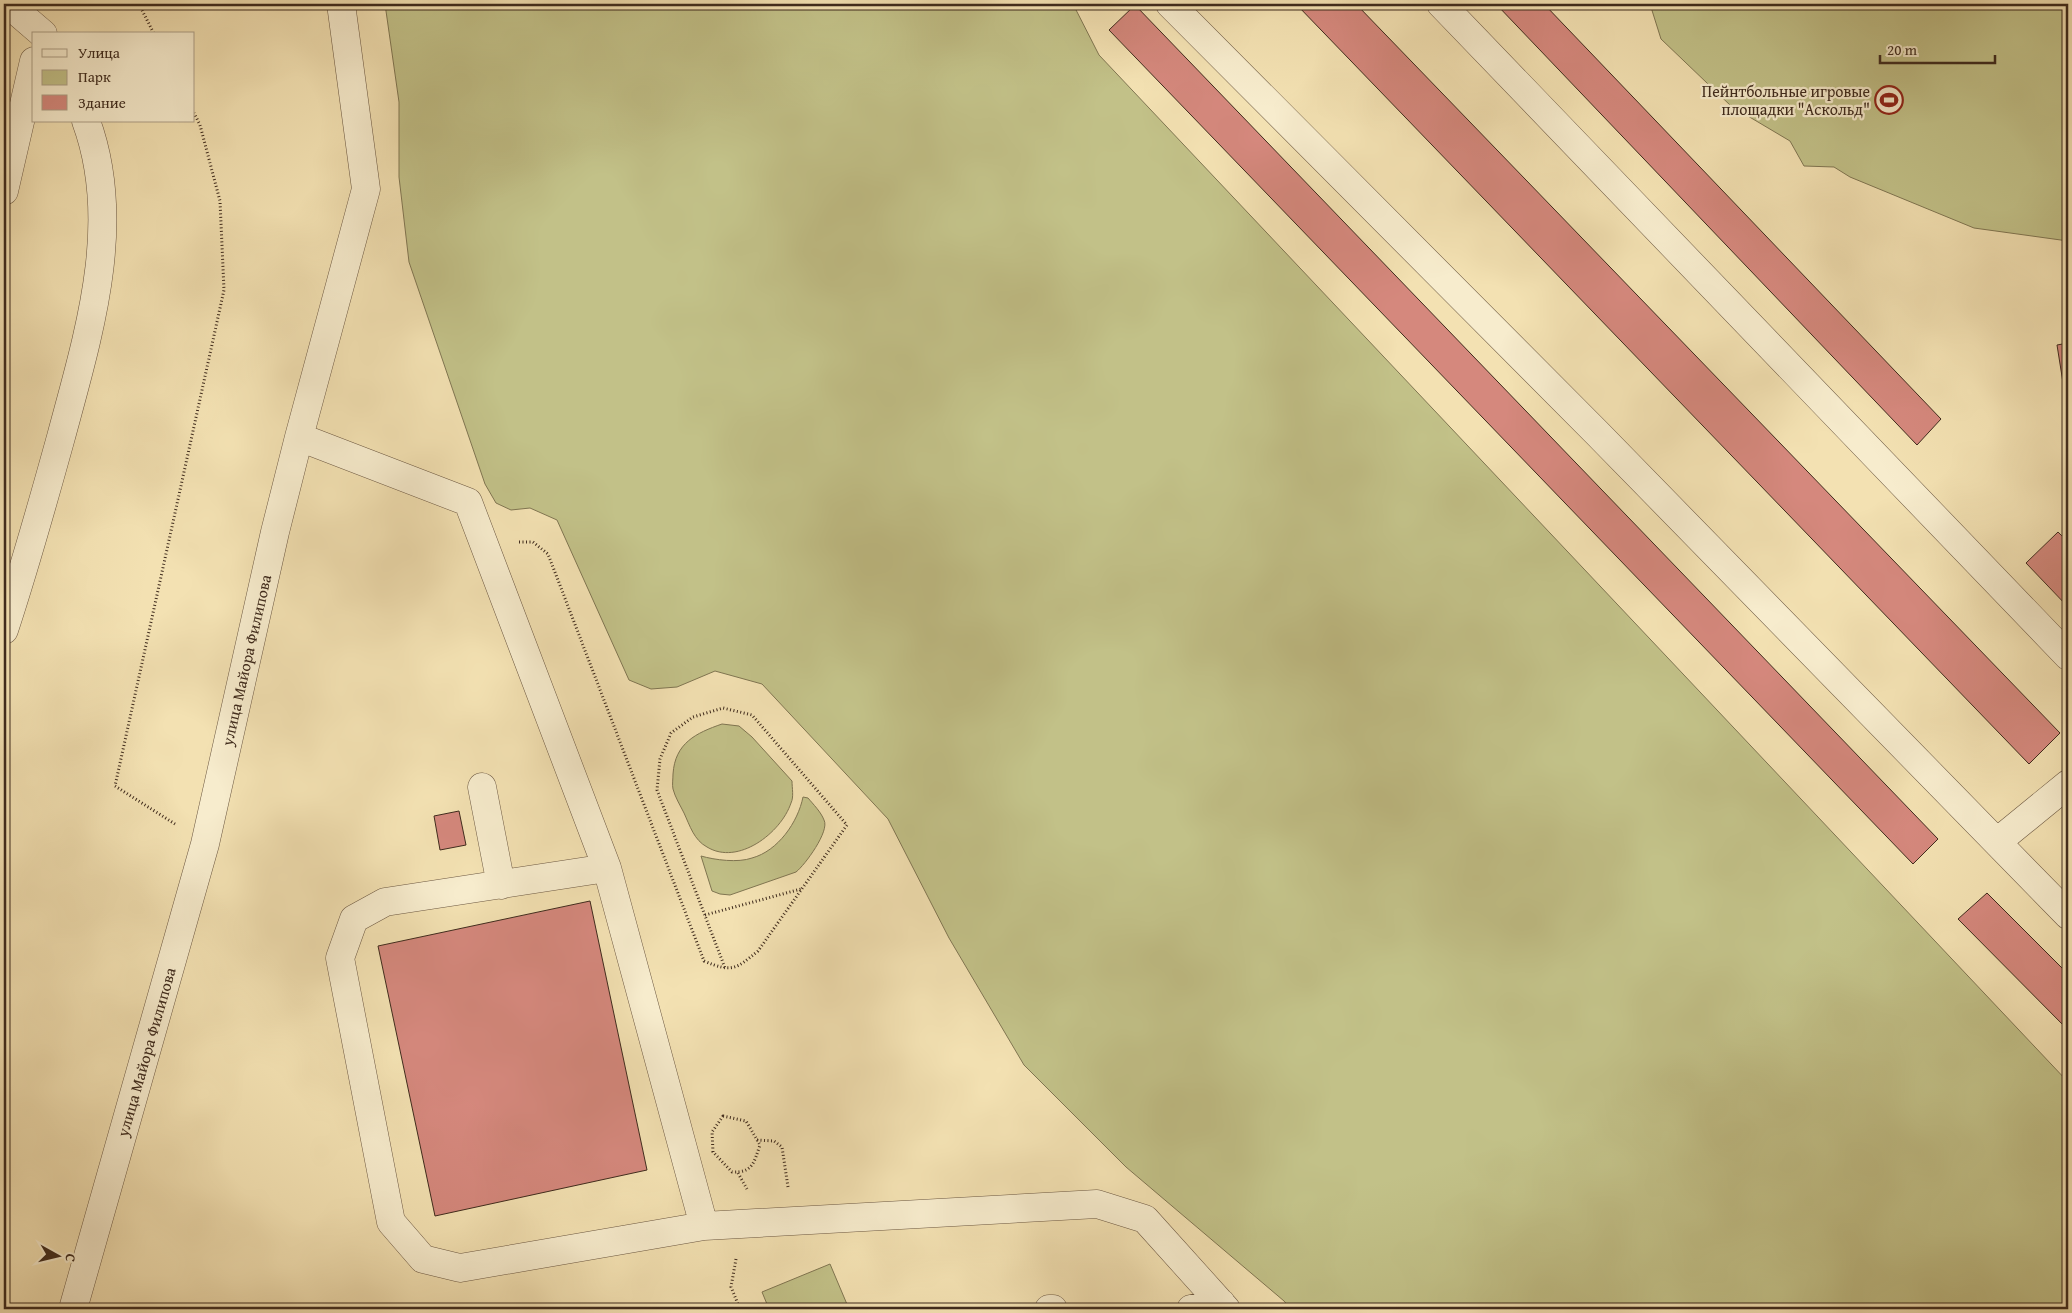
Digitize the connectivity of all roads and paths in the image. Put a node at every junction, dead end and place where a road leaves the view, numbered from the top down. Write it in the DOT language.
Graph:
graph roads {
  1 [pos="8,4"];
  2 [pos="139,4"];
  3 [pos="341,4"];
  4 [pos="1170,4"];
  5 [pos="1441,4"];
  6 [pos="40,32"];
  7 [pos="153,32"];
  8 [pos="32,70"];
  9 [pos="195,115"];
  10 [pos="86,122"];
  11 [pos="4,191"];
  12 [pos="299,437"];
  13 [pos="514,542"];
  14 [pos="4,630"];
  15 [pos="2068,656"];
  16 [pos="2068,784"];
  17 [pos="482,787"];
  18 [pos="1997,842"];
  19 [pos="204,844"];
  20 [pos="607,868"];
  21 [pos="501,884"];
  22 [pos="801,889"];
  23 [pos="705,915"];
  24 [pos="2068,915"];
  25 [pos="725,968"];
  26 [pos="757,1140"];
  27 [pos="786,1191"];
  28 [pos="741,1224"];
  29 [pos="704,1226"];
  30 [pos="1223,1306"];
  31 [pos="72,1309"];
  32 [pos="740,1309"];
  33 [pos="1049,1309"];
  34 [pos="1053,1309"];
  35 [pos="1191,1309"];
  1 -- 6 [label="street"];
  2 -- 7 [label="path"];
  3 -- 12 [label="street, улица Майора Филипова"];
  4 -- 18 [label="street"];
  5 -- 15 [label="street"];
  8 -- 11 [label="street"];
  9 -- 19 [label="path"];
  10 -- 14 [label="street"];
  12 -- 19 [label="street, улица Майора Филипова"];
  12 -- 20 [label="street"];
  13 -- 25 [label="path"];
  16 -- 18 [label="street"];
  17 -- 21 [label="street"];
  18 -- 24 [label="street"];
  19 -- 31 [label="street, улица Майора Филипова"];
  20 -- 21 [label="street"];
  20 -- 29 [label="street"];
  21 -- 29 [label="street"];
  22 -- 23 [label="path"];
  22 -- 23 [label="path"];
  22 -- 25 [label="path"];
  23 -- 25 [label="path"];
  26 -- 26 [label="path"];
  26 -- 27 [label="path"];
  28 -- 29 [label="street"];
  28 -- 30 [label="street"];
  28 -- 32 [label="path"];
  30 -- 35 [label="street"];
  33 -- 34 [label="street"];
}
